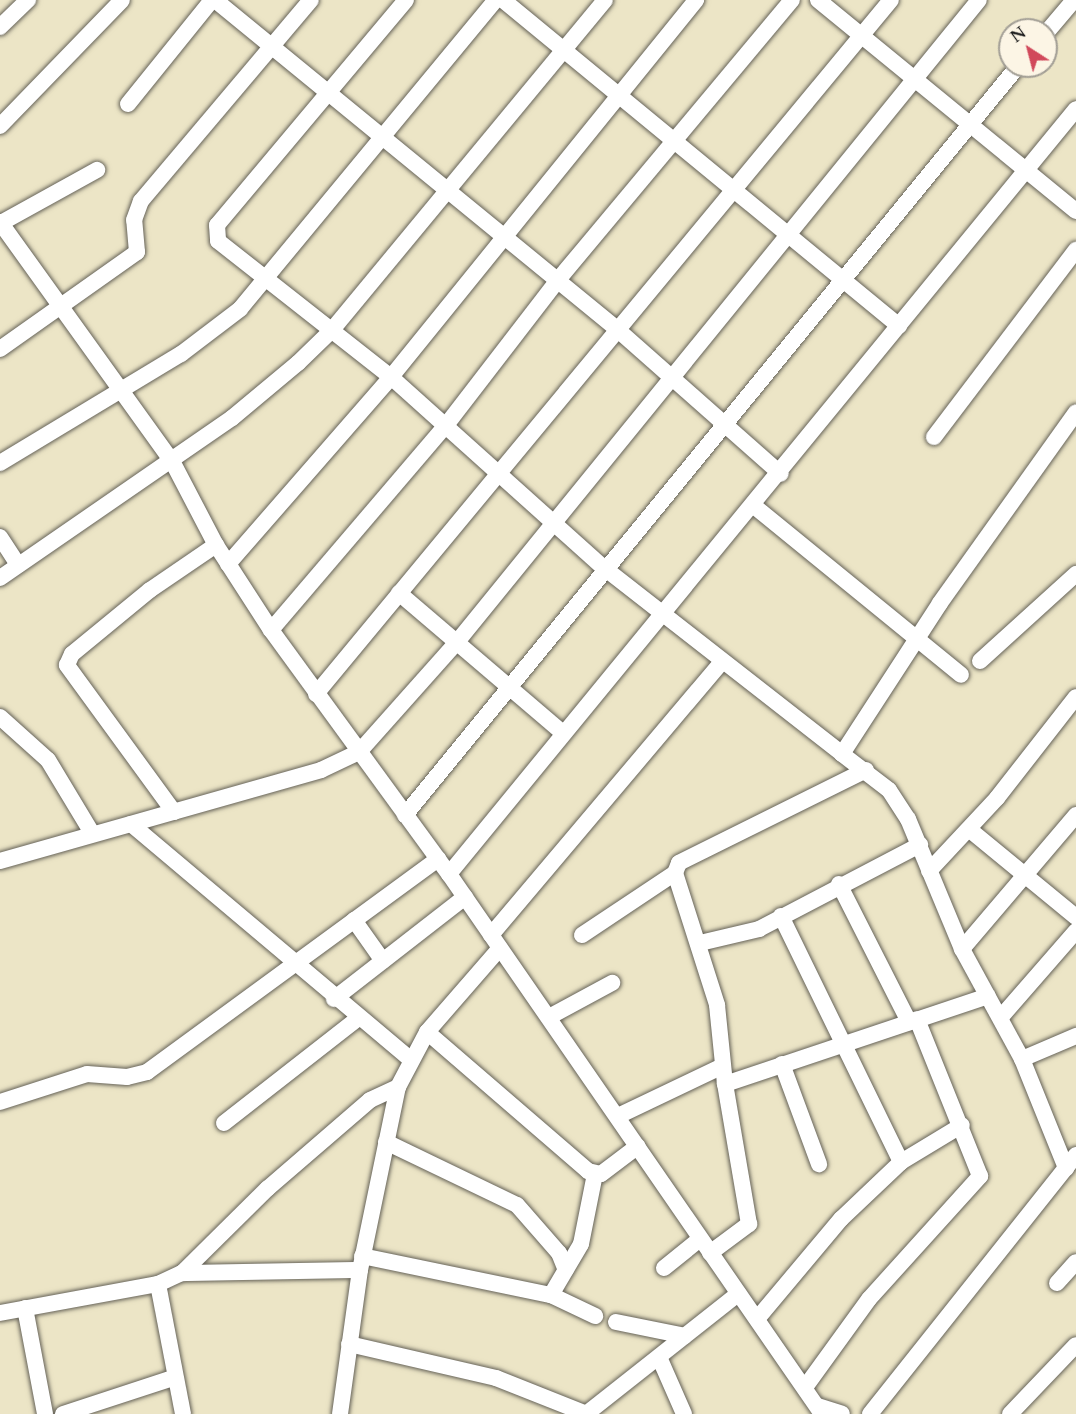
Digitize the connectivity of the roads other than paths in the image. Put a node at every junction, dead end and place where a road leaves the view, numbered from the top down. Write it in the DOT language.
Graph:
graph roads {
  1 [pos="28,0"];
  2 [pos="122,0"];
  3 [pos="213,0"];
  4 [pos="311,0"];
  5 [pos="405,0"];
  6 [pos="496,0"];
  7 [pos="503,0"];
  8 [pos="605,0"];
  9 [pos="696,0"];
  10 [pos="792,0"];
  11 [pos="818,0"];
  12 [pos="891,0"];
  13 [pos="979,0"];
  14 [pos="1074,0"];
  15 [pos="1058,19"];
  16 [pos="0,27"];
  17 [pos="861,36"];
  18 [pos="273,47"];
  19 [pos="564,51"];
  20 [pos="1008,78"];
  21 [pos="913,79"];
  22 [pos="327,91"];
  23 [pos="619,96"];
  24 [pos="128,104"];
  25 [pos="1076,109"];
  26 [pos="969,124"];
  27 [pos="0,126"];
  28 [pos="384,137"];
  29 [pos="677,141"];
  30 [pos="97,170"];
  31 [pos="1025,171"];
  32 [pos="733,188"];
  33 [pos="447,192"];
  34 [pos="1076,211"];
  35 [pos="2,228"];
  36 [pos="789,235"];
  37 [pos="503,239"];
  38 [pos="1076,250"];
  39 [pos="268,280"];
  40 [pos="843,280"];
  41 [pos="557,281"];
  42 [pos="63,306"];
  43 [pos="899,326"];
  44 [pos="332,330"];
  45 [pos="618,330"];
  46 [pos="0,349"];
  47 [pos="391,377"];
  48 [pos="670,377"];
  49 [pos="117,388"];
  50 [pos="1076,412"];
  51 [pos="447,424"];
  52 [pos="727,426"];
  53 [pos="934,437"];
  54 [pos="172,460"];
  55 [pos="0,463"];
  56 [pos="499,474"];
  57 [pos="781,474"];
  58 [pos="754,506"];
  59 [pos="552,524"];
  60 [pos="0,537"];
  61 [pos="216,544"];
  62 [pos="228,564"];
  63 [pos="18,565"];
  64 [pos="603,567"];
  65 [pos="1076,574"];
  66 [pos="0,578"];
  67 [pos="399,593"];
  68 [pos="664,610"];
  69 [pos="271,630"];
  70 [pos="920,640"];
  71 [pos="457,642"];
  72 [pos="980,661"];
  73 [pos="722,662"];
  74 [pos="961,675"];
  75 [pos="508,683"];
  76 [pos="316,694"];
  77 [pos="1076,697"];
  78 [pos="0,717"];
  79 [pos="563,733"];
  80 [pos="359,752"];
  81 [pos="842,754"];
  82 [pos="866,770"];
  83 [pos="174,812"];
  84 [pos="405,815"];
  85 [pos="1076,815"];
  86 [pos="131,824"];
  87 [pos="970,830"];
  88 [pos="92,833"];
  89 [pos="920,844"];
  90 [pos="438,859"];
  91 [pos="0,861"];
  92 [pos="929,871"];
  93 [pos="675,873"];
  94 [pos="449,874"];
  95 [pos="1025,877"];
  96 [pos="839,884"];
  97 [pos="465,897"];
  98 [pos="781,916"];
  99 [pos="1076,917"];
  100 [pos="354,920"];
  101 [pos="1076,931"];
  102 [pos="582,935"];
  103 [pos="495,941"];
  104 [pos="700,943"];
  105 [pos="962,949"];
  106 [pos="383,961"];
  107 [pos="294,964"];
  108 [pos="612,984"];
  109 [pos="988,996"];
  110 [pos="334,999"];
  111 [pos="549,1017"];
  112 [pos="1001,1017"];
  113 [pos="357,1019"];
  114 [pos="913,1020"];
  115 [pos="427,1032"];
  116 [pos="1076,1036"];
  117 [pos="842,1044"];
  118 [pos="410,1059"];
  119 [pos="1022,1059"];
  120 [pos="782,1064"];
  121 [pos="723,1066"];
  122 [pos="725,1084"];
  123 [pos="398,1087"];
  124 [pos="0,1102"];
  125 [pos="618,1116"];
  126 [pos="224,1123"];
  127 [pos="962,1125"];
  128 [pos="386,1143"];
  129 [pos="638,1146"];
  130 [pos="901,1162"];
  131 [pos="1071,1162"];
  132 [pos="819,1164"];
  133 [pos="595,1174"];
  134 [pos="700,1239"];
  135 [pos="710,1253"];
  136 [pos="1076,1262"];
  137 [pos="361,1263"];
  138 [pos="664,1268"];
  139 [pos="566,1270"];
  140 [pos="183,1273"];
  141 [pos="158,1284"];
  142 [pos="1057,1284"];
  143 [pos="738,1294"];
  144 [pos="551,1295"];
  145 [pos="26,1308"];
  146 [pos="0,1313"];
  147 [pos="595,1316"];
  148 [pos="757,1318"];
  149 [pos="616,1322"];
  150 [pos="685,1336"];
  151 [pos="349,1344"];
  152 [pos="1076,1345"];
  153 [pos="659,1356"];
  154 [pos="173,1378"];
  155 [pos="806,1386"];
  156 [pos="820,1410"];
  157 [pos="45,1414"];
  158 [pos="63,1414"];
  159 [pos="183,1414"];
  160 [pos="340,1414"];
  161 [pos="586,1414"];
  162 [pos="684,1414"];
  163 [pos="842,1414"];
  164 [pos="870,1414"];
  165 [pos="1010,1414"];
  1 -- 16 [label="street"];
  2 -- 27 [label="street"];
  3 -- 18 [label="street"];
  3 -- 24 [label="street"];
  4 -- 18 [label="street"];
  5 -- 22 [label="street"];
  6 -- 28 [label="street"];
  7 -- 19 [label="street"];
  8 -- 19 [label="street"];
  9 -- 23 [label="street"];
  10 -- 29 [label="street"];
  11 -- 17 [label="street"];
  12 -- 17 [label="street"];
  13 -- 21 [label="street"];
  14 -- 15 [label="street"];
  17 -- 21 [label="street"];
  17 -- 32 [label="street"];
  18 -- 22 [label="street"];
  18 -- 42 [label="street"];
  19 -- 23 [label="street"];
  19 -- 33 [label="street"];
  20 -- 26 [label="street"];
  21 -- 26 [label="street"];
  21 -- 36 [label="street"];
  22 -- 28 [label="street"];
  22 -- 39 [label="street"];
  23 -- 29 [label="street"];
  23 -- 37 [label="street"];
  25 -- 31 [label="street"];
  26 -- 31 [label="street"];
  26 -- 40 [label="street"];
  28 -- 33 [label="street"];
  28 -- 39 [label="street"];
  29 -- 32 [label="street"];
  29 -- 41 [label="street"];
  30 -- 35 [label="street"];
  31 -- 34 [label="street"];
  31 -- 43 [label="street"];
  32 -- 36 [label="street"];
  32 -- 45 [label="street"];
  33 -- 37 [label="street"];
  33 -- 44 [label="street"];
  35 -- 42 [label="street"];
  36 -- 40 [label="street"];
  36 -- 48 [label="street"];
  37 -- 41 [label="street"];
  37 -- 47 [label="street"];
  38 -- 53 [label="street"];
  39 -- 44 [label="street"];
  39 -- 49 [label="street"];
  40 -- 43 [label="street"];
  40 -- 52 [label="street"];
  41 -- 45 [label="street"];
  41 -- 51 [label="street"];
  42 -- 46 [label="street"];
  42 -- 49 [label="street"];
  43 -- 57 [label="street"];
  44 -- 47 [label="street"];
  44 -- 54 [label="street"];
  45 -- 48 [label="street"];
  45 -- 56 [label="street"];
  47 -- 51 [label="street"];
  47 -- 62 [label="street"];
  48 -- 52 [label="street"];
  48 -- 59 [label="street"];
  49 -- 54 [label="street"];
  49 -- 55 [label="street"];
  50 -- 70 [label="street"];
  51 -- 56 [label="street"];
  51 -- 69 [label="street"];
  52 -- 57 [label="street"];
  52 -- 64 [label="street"];
  54 -- 61 [label="street"];
  54 -- 63 [label="street"];
  56 -- 59 [label="street"];
  56 -- 67 [label="street"];
  57 -- 58 [label="street"];
  58 -- 68 [label="street"];
  58 -- 70 [label="street"];
  59 -- 64 [label="street"];
  59 -- 71 [label="street"];
  60 -- 63 [label="street"];
  61 -- 62 [label="street"];
  61 -- 83 [label="street"];
  62 -- 69 [label="street"];
  63 -- 66 [label="street"];
  64 -- 68 [label="street"];
  64 -- 75 [label="street"];
  65 -- 72 [label="street"];
  67 -- 71 [label="street"];
  67 -- 76 [label="street"];
  68 -- 73 [label="street"];
  68 -- 79 [label="street"];
  69 -- 76 [label="street"];
  70 -- 74 [label="street"];
  70 -- 81 [label="street"];
  71 -- 75 [label="street"];
  71 -- 80 [label="street"];
  73 -- 81 [label="street"];
  73 -- 103 [label="street"];
  75 -- 79 [label="street"];
  75 -- 84 [label="street"];
  76 -- 80 [label="street"];
  77 -- 87 [label="street"];
  78 -- 88 [label="street"];
  79 -- 94 [label="street"];
  80 -- 83 [label="street"];
  80 -- 84 [label="street"];
  81 -- 82 [label="street"];
  82 -- 89 [label="street"];
  82 -- 93 [label="street"];
  83 -- 86 [label="street"];
  84 -- 90 [label="street"];
  85 -- 95 [label="street"];
  86 -- 88 [label="street"];
  86 -- 107 [label="street"];
  87 -- 92 [label="street"];
  87 -- 95 [label="street"];
  88 -- 91 [label="street"];
  89 -- 92 [label="street"];
  89 -- 96 [label="street"];
  90 -- 94 [label="street"];
  90 -- 100 [label="street"];
  92 -- 105 [label="street"];
  93 -- 102 [label="street"];
  93 -- 104 [label="street"];
  94 -- 97 [label="street"];
  95 -- 99 [label="street"];
  95 -- 105 [label="street"];
  96 -- 98 [label="street"];
  96 -- 114 [label="street"];
  97 -- 103 [label="street"];
  97 -- 106 [label="street"];
  98 -- 104 [label="street"];
  98 -- 117 [label="street"];
  100 -- 106 [label="street"];
  100 -- 107 [label="street"];
  101 -- 112 [label="street"];
  103 -- 111 [label="street"];
  103 -- 115 [label="street"];
  104 -- 121 [label="street"];
  105 -- 109 [label="street"];
  106 -- 110 [label="street"];
  107 -- 110 [label="street"];
  107 -- 124 [label="street"];
  108 -- 111 [label="street"];
  109 -- 112 [label="street"];
  109 -- 114 [label="street"];
  110 -- 113 [label="street"];
  111 -- 125 [label="street"];
  112 -- 119 [label="street"];
  113 -- 118 [label="street"];
  113 -- 126 [label="street"];
  114 -- 117 [label="street"];
  114 -- 127 [label="street"];
  115 -- 118 [label="street"];
  115 -- 133 [label="street"];
  116 -- 119 [label="street"];
  117 -- 120 [label="street"];
  117 -- 130 [label="street"];
  118 -- 123 [label="street"];
  119 -- 131 [label="street"];
  120 -- 122 [label="street"];
  120 -- 132 [label="street"];
  121 -- 122 [label="street"];
  121 -- 125 [label="street"];
  122 -- 135 [label="street"];
  123 -- 128 [label="street"];
  123 -- 140 [label="street"];
  125 -- 129 [label="street"];
  127 -- 130 [label="street"];
  127 -- 155 [label="street"];
  128 -- 137 [label="street"];
  128 -- 139 [label="street"];
  129 -- 133 [label="street"];
  129 -- 134 [label="street"];
  130 -- 148 [label="street"];
  131 -- 164 [label="street"];
  133 -- 139 [label="street"];
  134 -- 135 [label="street"];
  134 -- 138 [label="street"];
  135 -- 143 [label="street"];
  136 -- 142 [label="street"];
  137 -- 140 [label="street"];
  137 -- 144 [label="street"];
  137 -- 151 [label="street"];
  139 -- 144 [label="street"];
  140 -- 141 [label="street"];
  141 -- 145 [label="street"];
  141 -- 154 [label="street"];
  143 -- 148 [label="street"];
  143 -- 150 [label="street"];
  144 -- 147 [label="street"];
  145 -- 146 [label="street"];
  145 -- 157 [label="street"];
  148 -- 155 [label="street"];
  149 -- 150 [label="street"];
  150 -- 153 [label="street"];
  151 -- 160 [label="street"];
  151 -- 161 [label="street"];
  152 -- 165 [label="street"];
  153 -- 161 [label="street"];
  153 -- 162 [label="street"];
  154 -- 158 [label="street"];
  154 -- 159 [label="street"];
  155 -- 156 [label="street"];
  156 -- 163 [label="street"];
}
